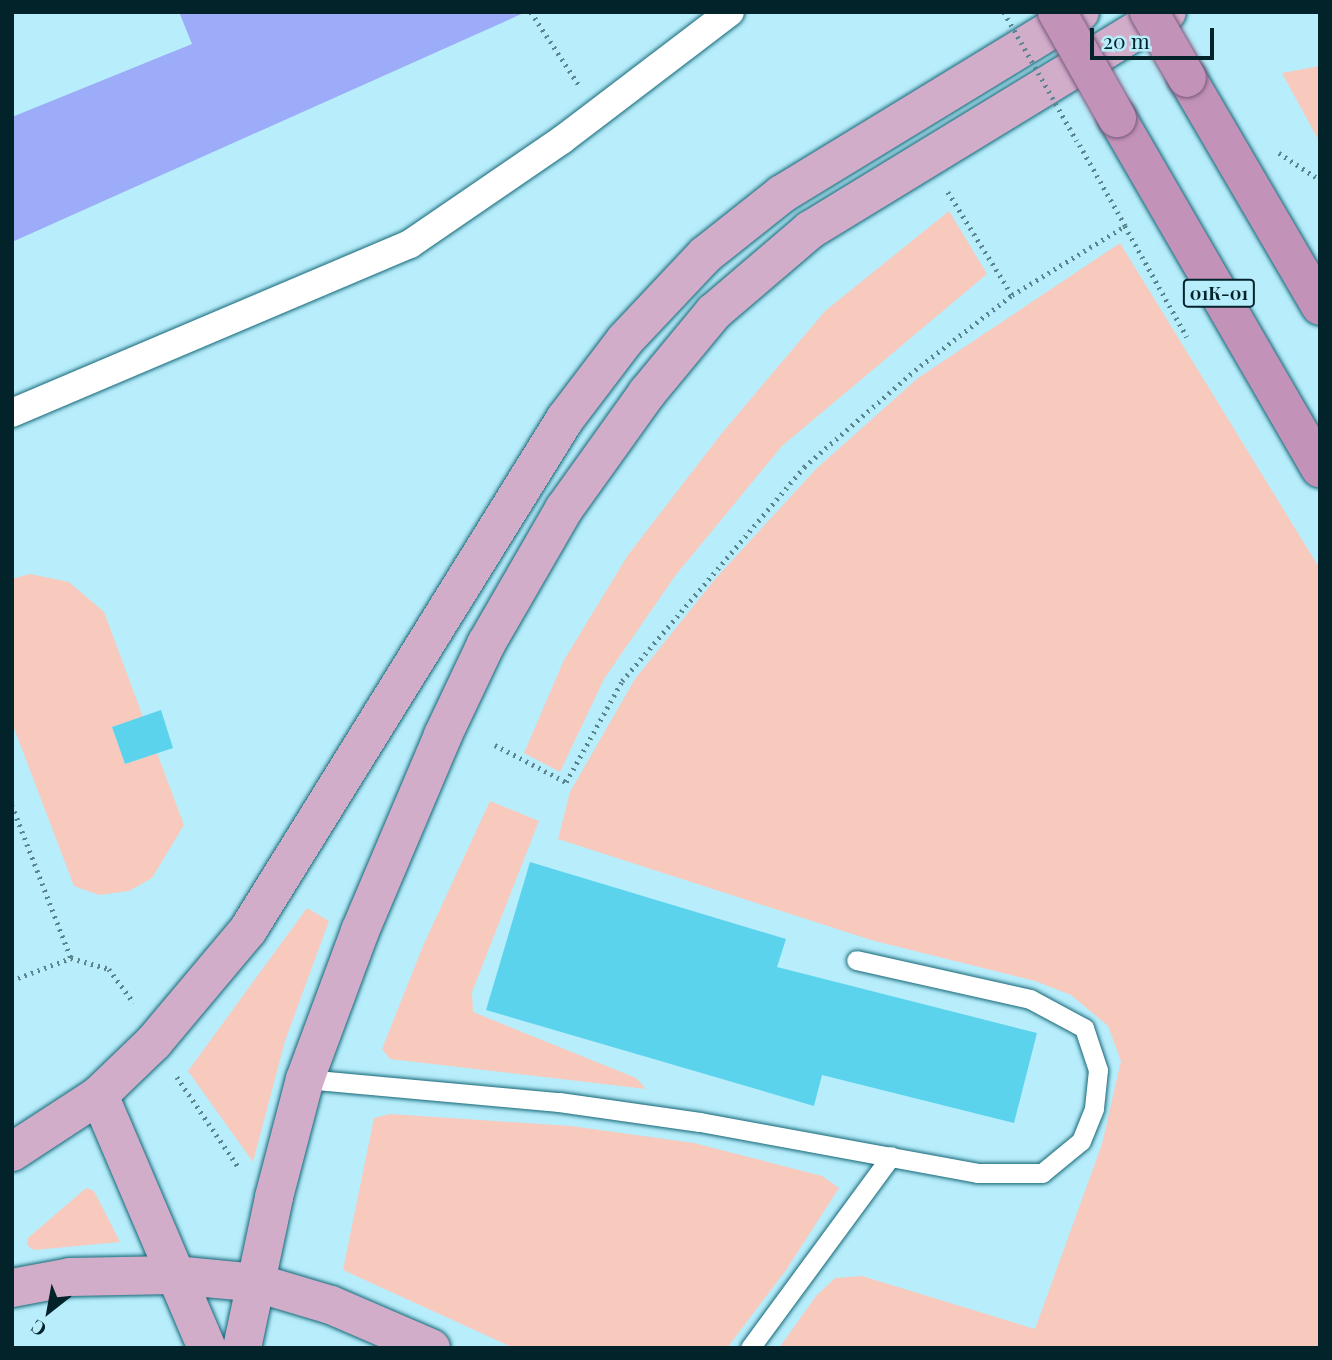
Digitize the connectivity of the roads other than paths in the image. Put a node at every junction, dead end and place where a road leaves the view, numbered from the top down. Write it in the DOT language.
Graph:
graph roads {
  1 [pos="730,12"];
  2 [pos="1057,12"];
  3 [pos="1080,12"];
  4 [pos="1149,12"];
  5 [pos="1167,12"];
  6 [pos="1320,306"];
  7 [pos="12,413"];
  8 [pos="1320,468"];
  9 [pos="856,960"];
  10 [pos="305,1079"];
  11 [pos="99,1095"];
  12 [pos="12,1152"];
  13 [pos="891,1156"];
  14 [pos="174,1275"];
  15 [pos="257,1283"];
  16 [pos="12,1288"];
  17 [pos="207,1348"];
  18 [pos="242,1348"];
  19 [pos="431,1348"];
  20 [pos="750,1348"];
  1 -- 7 [label="street"];
  2 -- 8 [label="highway, 01К-01, bridge"];
  3 -- 11 [label="main road"];
  4 -- 6 [label="highway, bridge"];
  5 -- 10 [label="main road"];
  9 -- 13 [label="lane"];
  10 -- 13 [label="lane"];
  10 -- 15 [label="main road"];
  11 -- 12 [label="main road"];
  11 -- 14 [label="main road"];
  13 -- 20 [label="lane"];
  14 -- 15 [label="main road"];
  14 -- 16 [label="main road"];
  14 -- 17 [label="main road"];
  15 -- 18 [label="main road"];
  15 -- 19 [label="main road"];
}
